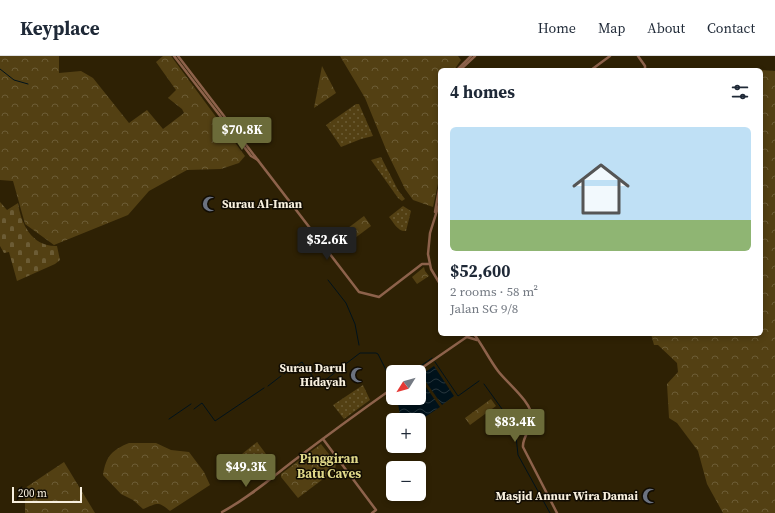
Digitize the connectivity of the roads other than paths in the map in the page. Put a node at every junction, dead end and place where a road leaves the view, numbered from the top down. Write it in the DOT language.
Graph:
graph roads {
  1 [pos="174,56"];
  2 [pos="178,56"];
  3 [pos="471,56"];
  4 [pos="475,56"];
  5 [pos="610,56"];
  6 [pos="638,56"];
  7 [pos="459,68"];
  8 [pos="462,68"];
  9 [pos="594,68"];
  10 [pos="644,68"];
  11 [pos="254,155"];
  12 [pos="254,159"];
  13 [pos="258,160"];
  14 [pos="438,196"];
  15 [pos="438,207"];
  16 [pos="434,219"];
  17 [pos="429,264"];
  18 [pos="438,281"];
  19 [pos="466,336"];
  20 [pos="469,336"];
  21 [pos="475,336"];
  22 [pos="479,341"];
  23 [pos="426,365"];
  24 [pos="386,393"];
  25 [pos="323,439"];
  26 [pos="222,512"];
  27 [pos="372,513"];
  28 [pos="557,513"];
  1 -- 12 [label="street"];
  2 -- 11 [label="street"];
  3 -- 7 [label="street"];
  4 -- 8 [label="street"];
  5 -- 9 [label="street"];
  6 -- 10 [label="street"];
  11 -- 12 [label="street"];
  11 -- 13 [label="street"];
  12 -- 13 [label="street"];
  13 -- 17 [label="street"];
  14 -- 16 [label="street"];
  15 -- 16 [label="street"];
  16 -- 17 [label="street"];
  17 -- 18 [label="street"];
  19 -- 23 [label="street"];
  20 -- 22 [label="street"];
  21 -- 22 [label="street"];
  22 -- 28 [label="street"];
  24 -- 25 [label="street"];
  25 -- 26 [label="street"];
  25 -- 27 [label="street"];
}
